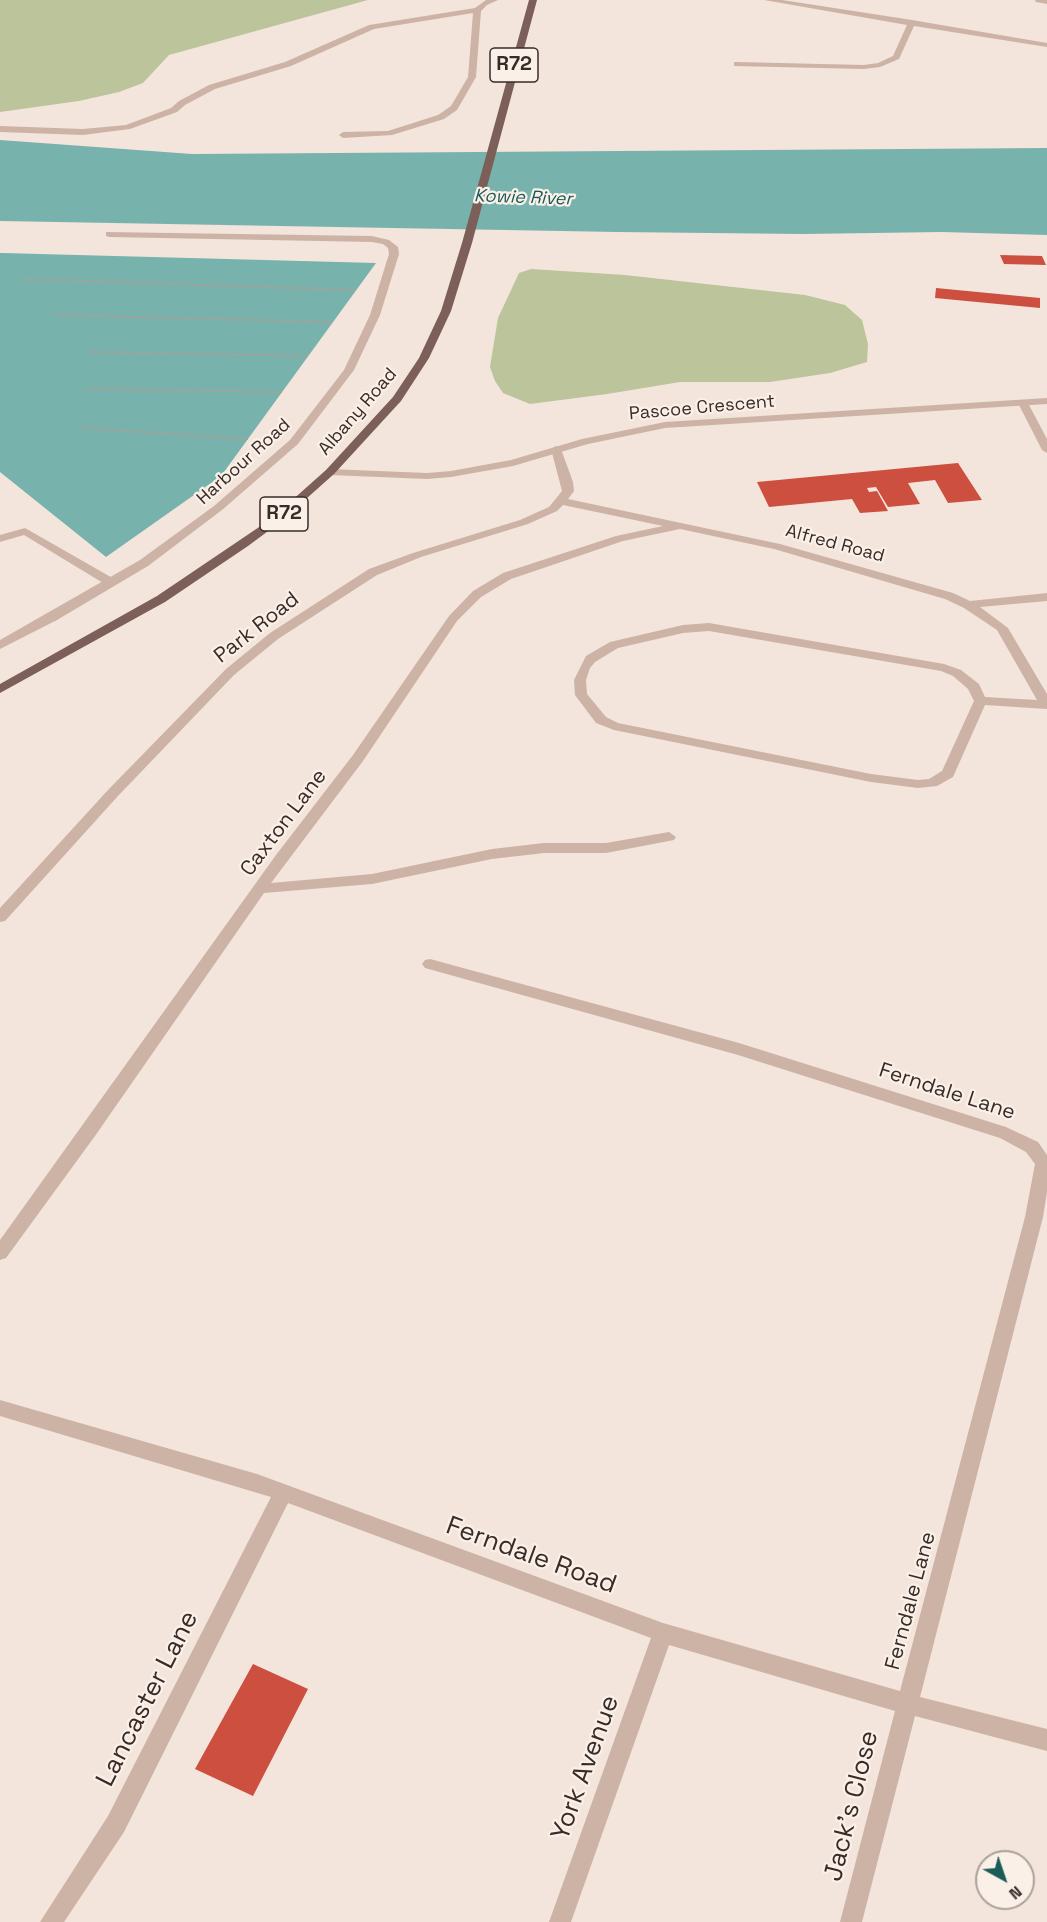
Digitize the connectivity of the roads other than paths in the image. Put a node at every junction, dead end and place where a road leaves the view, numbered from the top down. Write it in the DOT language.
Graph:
graph roads {
  1 [pos="494,0"];
  2 [pos="533,0"];
  3 [pos="768,0"];
  4 [pos="1040,0"];
  5 [pos="1047,2"];
  6 [pos="813,3"];
  7 [pos="477,10"];
  8 [pos="912,22"];
  9 [pos="1047,45"];
  10 [pos="737,64"];
  11 [pos="0,129"];
  12 [pos="343,135"];
  13 [pos="109,234"];
  14 [pos="1047,401"];
  15 [pos="1023,403"];
  16 [pos="556,449"];
  17 [pos="1047,450"];
  18 [pos="330,472"];
  19 [pos="562,501"];
  20 [pos="679,526"];
  21 [pos="0,538"];
  22 [pos="112,583"];
  23 [pos="1047,597"];
  24 [pos="968,605"];
  25 [pos="0,645"];
  26 [pos="0,689"];
  27 [pos="980,701"];
  28 [pos="1047,704"];
  29 [pos="669,837"];
  30 [pos="261,888"];
  31 [pos="0,917"];
  32 [pos="430,964"];
  33 [pos="0,1252"];
  34 [pos="0,1408"];
  35 [pos="283,1493"];
  36 [pos="663,1633"];
  37 [pos="908,1704"];
  38 [pos="1047,1740"];
  39 [pos="51,1922"];
  40 [pos="560,1922"];
  41 [pos="851,1922"];
  1 -- 7 [label="street"];
  2 -- 18 [label="main road, Albany Road / R72"];
  3 -- 6 [label="street"];
  4 -- 5 [label="street"];
  6 -- 8 [label="street"];
  7 -- 11 [label="street"];
  7 -- 12 [label="street"];
  8 -- 9 [label="street"];
  8 -- 10 [label="street"];
  13 -- 22 [label="street, Harbour Road"];
  14 -- 15 [label="street, Pascoe Crescent"];
  15 -- 16 [label="street, Pascoe Crescent"];
  15 -- 17 [label="street"];
  16 -- 18 [label="street, Pascoe Crescent"];
  16 -- 19 [label="street"];
  18 -- 26 [label="main road, Albany Road / R72"];
  19 -- 20 [label="street, Alfred Road"];
  19 -- 31 [label="street, Park Road"];
  20 -- 24 [label="street, Alfred Road"];
  20 -- 30 [label="street, Caxton Lane"];
  21 -- 22 [label="street"];
  22 -- 25 [label="street, Harbour Road"];
  23 -- 24 [label="street"];
  24 -- 28 [label="street, Alfred Road"];
  27 -- 27 [label="street"];
  27 -- 28 [label="street"];
  29 -- 30 [label="street"];
  30 -- 33 [label="street, Caxton Lane"];
  32 -- 37 [label="street, Ferndale Lane"];
  34 -- 35 [label="street, Ferndale Road"];
  35 -- 36 [label="street, Ferndale Road"];
  35 -- 39 [label="street, Lancaster Lane"];
  36 -- 37 [label="street, Ferndale Road"];
  36 -- 40 [label="street, York Avenue"];
  37 -- 38 [label="street, Ferndale Road"];
  37 -- 41 [label="street, Jack's Close"];
}
